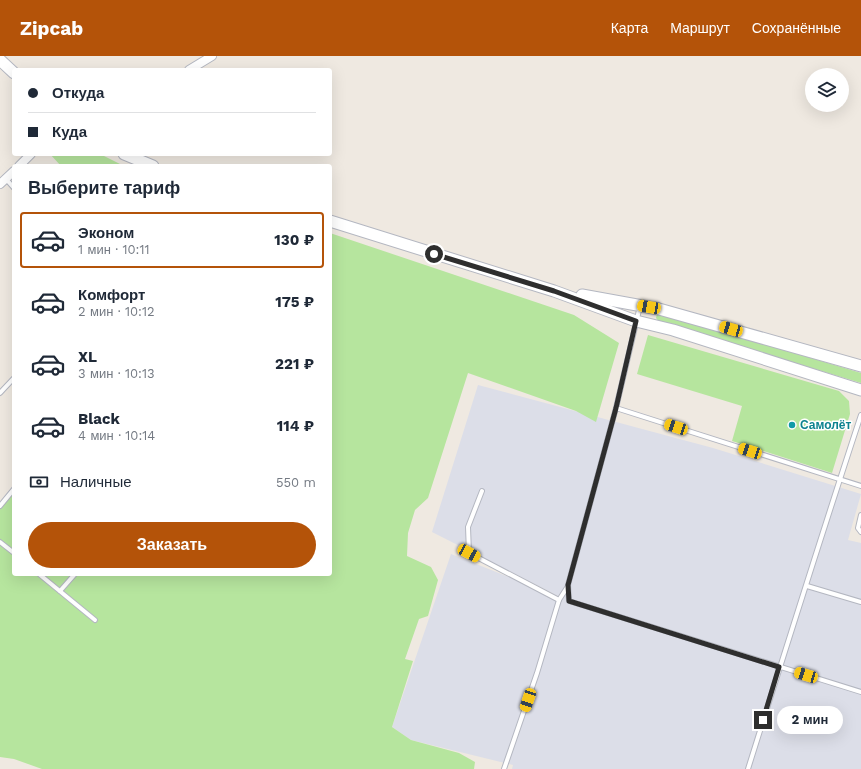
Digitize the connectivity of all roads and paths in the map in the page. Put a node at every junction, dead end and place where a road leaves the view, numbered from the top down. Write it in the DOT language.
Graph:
graph roads {
  1 [pos="212,56"];
  2 [pos="0,60"];
  3 [pos="192,68"];
  4 [pos="12,71"];
  5 [pos="29,156"];
  6 [pos="129,156"];
  7 [pos="21,164"];
  8 [pos="148,164"];
  9 [pos="12,173"];
  10 [pos="3,181"];
  11 [pos="12,187"];
  12 [pos="332,223"];
  13 [pos="554,291"];
  14 [pos="640,306"];
  15 [pos="636,321"];
  16 [pos="861,366"];
  17 [pos="12,380"];
  18 [pos="861,390"];
  19 [pos="0,393"];
  20 [pos="616,408"];
  21 [pos="861,415"];
  22 [pos="840,479"];
  23 [pos="861,486"];
  24 [pos="12,491"];
  25 [pos="482,491"];
  26 [pos="0,506"];
  27 [pos="861,515"];
  28 [pos="861,532"];
  29 [pos="0,542"];
  30 [pos="12,551"];
  31 [pos="41,576"];
  32 [pos="73,576"];
  33 [pos="568,585"];
  34 [pos="807,586"];
  35 [pos="60,591"];
  36 [pos="559,600"];
  37 [pos="861,602"];
  38 [pos="95,620"];
  39 [pos="779,667"];
  40 [pos="861,692"];
  41 [pos="504,769"];
  42 [pos="748,769"];
  1 -- 3 [label="street"];
  2 -- 4 [label="street"];
  5 -- 7 [label="street"];
  6 -- 8 [label="street"];
  9 -- 10 [label="street"];
  10 -- 11 [label="lane"];
  12 -- 13 [label="street"];
  13 -- 14 [label="street"];
  13 -- 15 [label="street"];
  14 -- 15 [label="lane"];
  14 -- 16 [label="street"];
  15 -- 18 [label="street"];
  15 -- 20 [label="lane"];
  17 -- 19 [label="lane"];
  20 -- 22 [label="lane"];
  20 -- 33 [label="lane"];
  21 -- 22 [label="lane"];
  22 -- 23 [label="lane"];
  22 -- 34 [label="lane"];
  24 -- 26 [label="lane"];
  25 -- 36 [label="lane"];
  27 -- 28 [label="lane"];
  29 -- 30 [label="lane"];
  31 -- 35 [label="lane"];
  32 -- 35 [label="lane"];
  33 -- 36 [label="lane"];
  33 -- 39 [label="lane"];
  34 -- 37 [label="lane"];
  34 -- 39 [label="lane"];
  35 -- 38 [label="lane"];
  36 -- 41 [label="lane"];
  39 -- 40 [label="lane"];
  39 -- 42 [label="lane"];
}
